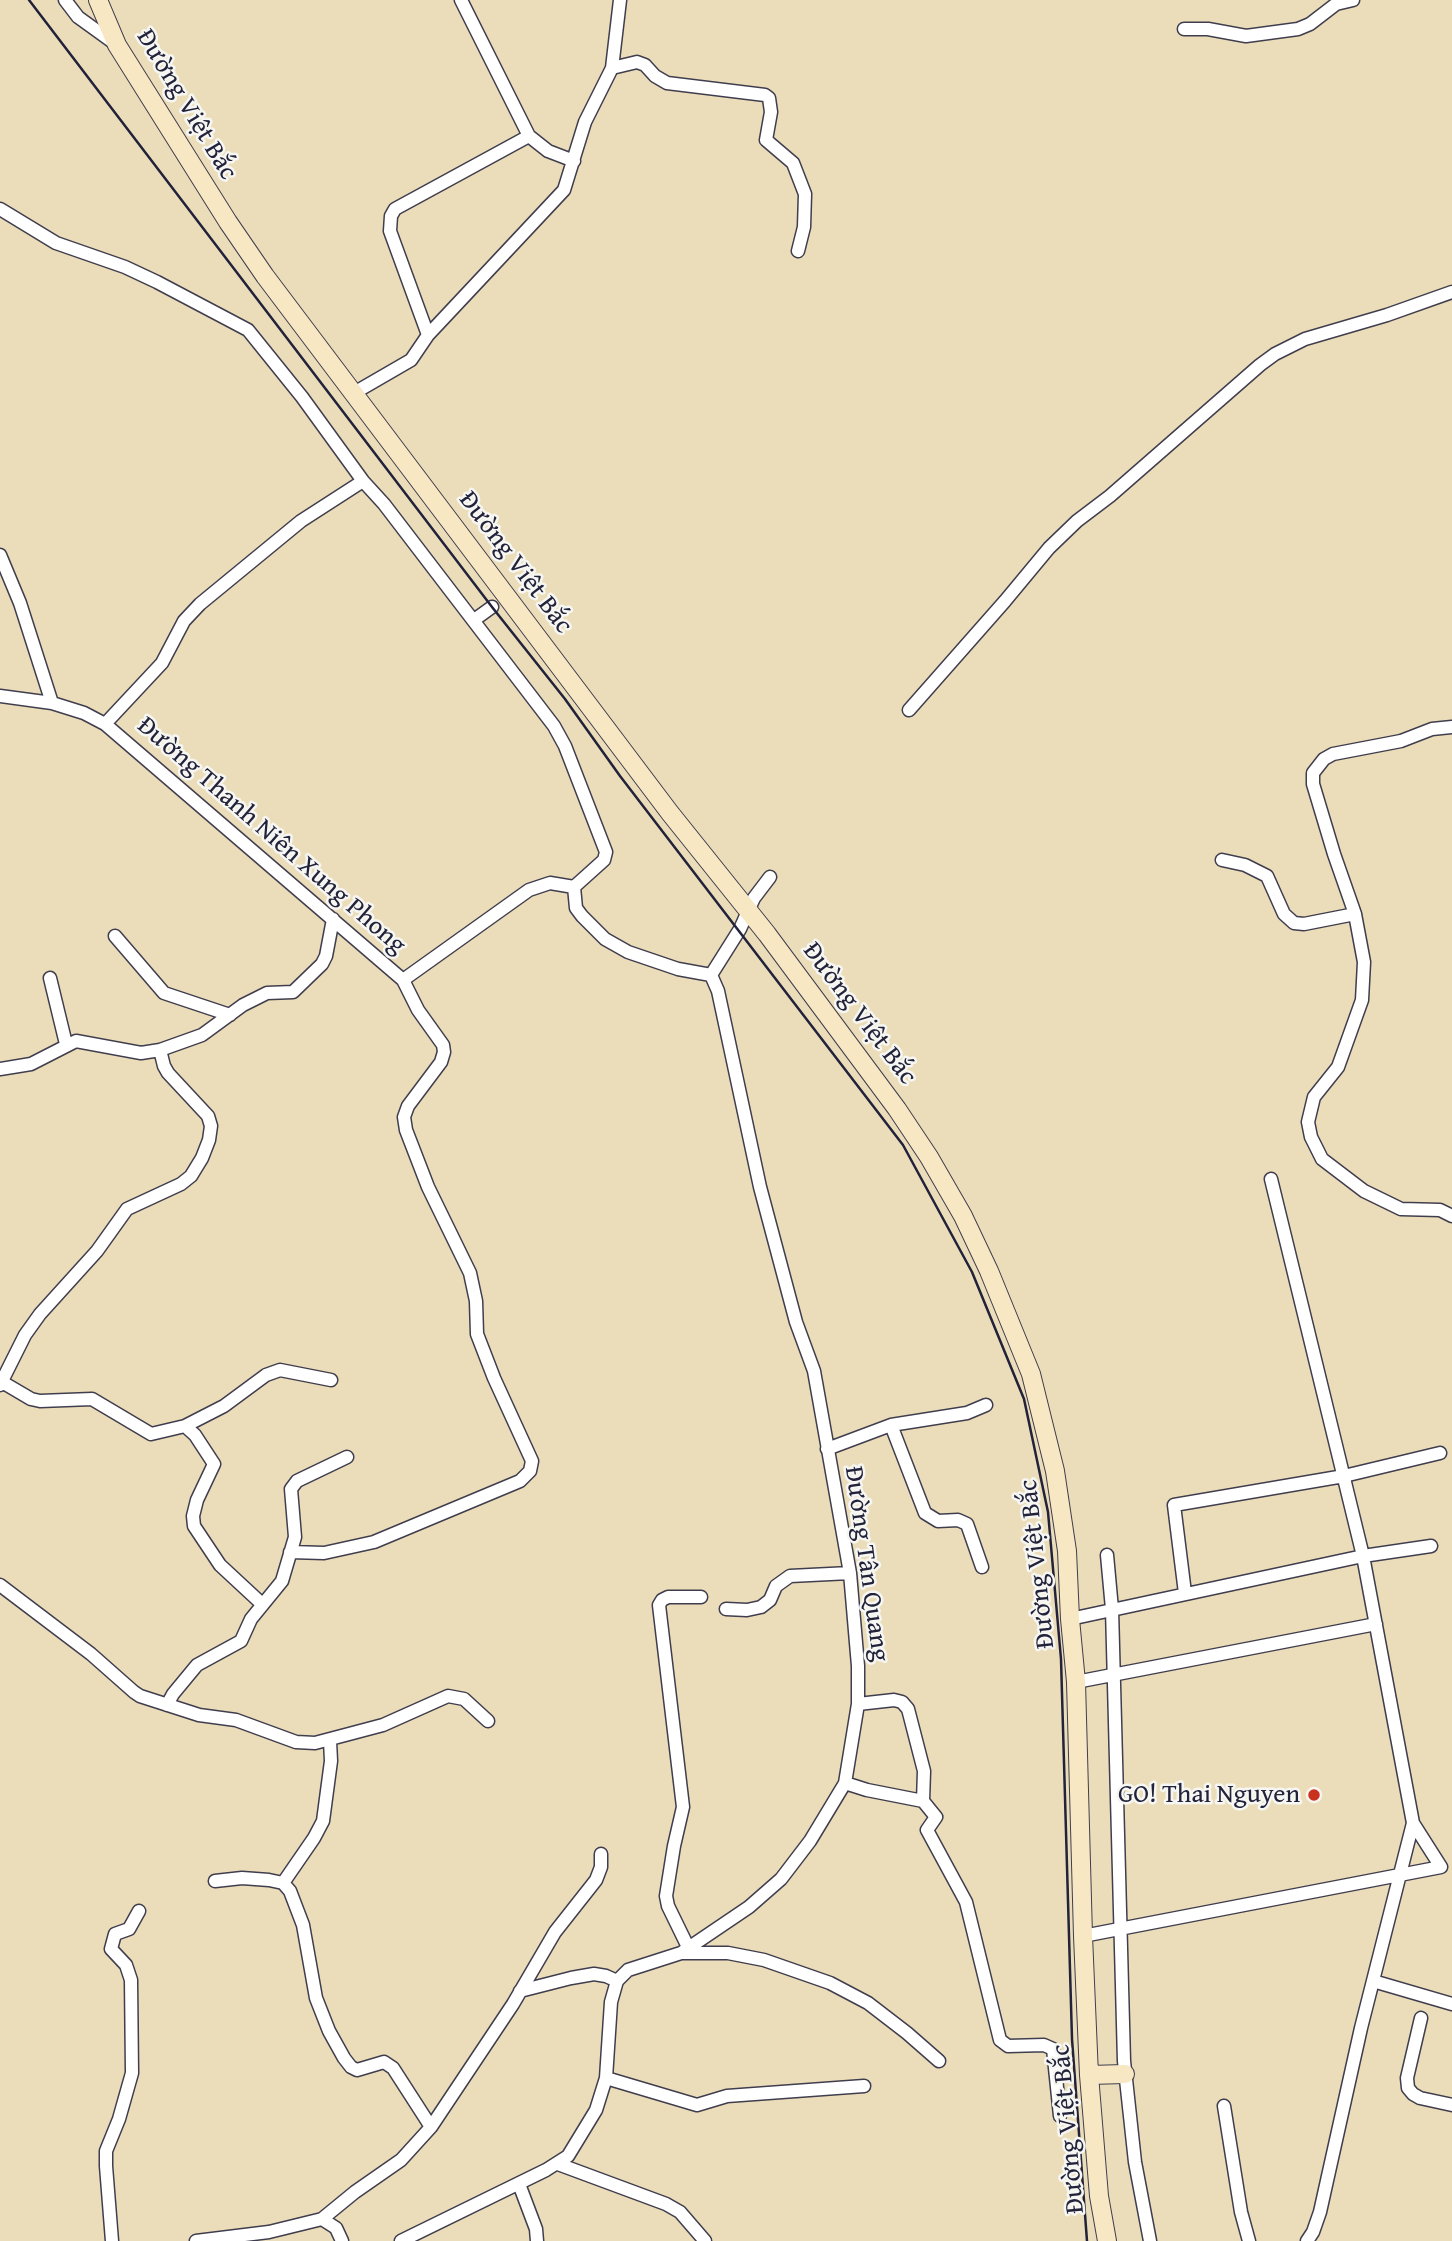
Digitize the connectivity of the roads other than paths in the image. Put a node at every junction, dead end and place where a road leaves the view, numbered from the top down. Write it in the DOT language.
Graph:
graph roads {
  1 [pos="65,0"];
  2 [pos="98,0"];
  3 [pos="461,0"];
  4 [pos="620,0"];
  5 [pos="1353,0"];
  6 [pos="1184,29"];
  7 [pos="117,45"];
  8 [pos="612,68"];
  9 [pos="528,136"];
  10 [pos="574,161"];
  11 [pos="0,209"];
  12 [pos="798,251"];
  13 [pos="1452,292"];
  14 [pos="428,335"];
  15 [pos="354,393"];
  16 [pos="363,481"];
  17 [pos="0,555"];
  18 [pos="492,607"];
  19 [pos="474,620"];
  20 [pos="0,696"];
  21 [pos="52,703"];
  22 [pos="909,710"];
  23 [pos="105,724"];
  24 [pos="1452,727"];
  25 [pos="1222,860"];
  26 [pos="770,877"];
  27 [pos="574,887"];
  28 [pos="748,911"];
  29 [pos="1355,914"];
  30 [pos="333,919"];
  31 [pos="115,936"];
  32 [pos="711,975"];
  33 [pos="50,978"];
  34 [pos="403,980"];
  35 [pos="230,1015"];
  36 [pos="66,1044"];
  37 [pos="160,1051"];
  38 [pos="0,1069"];
  39 [pos="1271,1179"];
  40 [pos="1452,1216"];
  41 [pos="331,1380"];
  42 [pos="1,1384"];
  43 [pos="986,1405"];
  44 [pos="185,1426"];
  45 [pos="891,1426"];
  46 [pos="827,1449"];
  47 [pos="1440,1453"];
  48 [pos="347,1457"];
  49 [pos="1344,1476"];
  50 [pos="1431,1546"];
  51 [pos="290,1552"];
  52 [pos="1107,1555"];
  53 [pos="1363,1556"];
  54 [pos="982,1567"];
  55 [pos="849,1573"];
  56 [pos="0,1585"];
  57 [pos="1185,1593"];
  58 [pos="701,1597"];
  59 [pos="261,1604"];
  60 [pos="726,1609"];
  61 [pos="1112,1609"];
  62 [pos="1070,1619"];
  63 [pos="1376,1624"];
  64 [pos="1113,1675"];
  65 [pos="1076,1682"];
  66 [pos="858,1704"];
  67 [pos="167,1705"];
  68 [pos="488,1721"];
  69 [pos="330,1741"];
  70 [pos="845,1783"];
  71 [pos="923,1801"];
  72 [pos="1413,1823"];
  73 [pos="601,1854"];
  74 [pos="1401,1876"];
  75 [pos="215,1881"];
  76 [pos="283,1883"];
  77 [pos="139,1910"];
  78 [pos="1120,1929"];
  79 [pos="1083,1936"];
  80 [pos="684,1950"];
  81 [pos="617,1981"];
  82 [pos="1373,1981"];
  83 [pos="520,1992"];
  84 [pos="1452,2004"];
  85 [pos="1421,2018"];
  86 [pos="939,2061"];
  87 [pos="1125,2074"];
  88 [pos="1089,2075"];
  89 [pos="606,2078"];
  90 [pos="864,2086"];
  91 [pos="1452,2105"];
  92 [pos="1224,2106"];
  93 [pos="1060,2116"];
  94 [pos="431,2127"];
  95 [pos="558,2164"];
  96 [pos="519,2184"];
  97 [pos="322,2219"];
  98 [pos="112,2241"];
  99 [pos="196,2241"];
  100 [pos="342,2241"];
  101 [pos="401,2241"];
  102 [pos="537,2241"];
  103 [pos="705,2241"];
  104 [pos="1107,2241"];
  105 [pos="1150,2241"];
  106 [pos="1249,2241"];
  107 [pos="1307,2241"];
  1 -- 7 [label="street"];
  2 -- 7 [label="main road, Đường Việt Bắc"];
  3 -- 9 [label="street"];
  4 -- 8 [label="street"];
  5 -- 6 [label="street"];
  7 -- 15 [label="main road, Đường Việt Bắc"];
  8 -- 10 [label="street"];
  8 -- 12 [label="street"];
  9 -- 10 [label="street"];
  9 -- 14 [label="street"];
  10 -- 14 [label="street"];
  11 -- 16 [label="street"];
  13 -- 22 [label="street"];
  14 -- 15 [label="street"];
  15 -- 28 [label="main road, Đường Việt Bắc"];
  16 -- 19 [label="street"];
  16 -- 23 [label="street"];
  17 -- 21 [label="street"];
  18 -- 19 [label="street"];
  19 -- 27 [label="street"];
  20 -- 21 [label="street, Đường Thanh Niên Xung Phong"];
  21 -- 23 [label="street, Đường Thanh Niên Xung Phong"];
  23 -- 30 [label="street, Đường Thanh Niên Xung Phong"];
  24 -- 29 [label="street"];
  25 -- 29 [label="street"];
  26 -- 28 [label="street"];
  27 -- 32 [label="street"];
  27 -- 34 [label="street, Đường Thanh Niên Xung Phong"];
  28 -- 32 [label="street"];
  28 -- 62 [label="main road, Đường Việt Bắc"];
  29 -- 40 [label="street"];
  30 -- 34 [label="street, Đường Thanh Niên Xung Phong"];
  30 -- 35 [label="street"];
  31 -- 35 [label="street"];
  32 -- 46 [label="street, Đường Tân Quang"];
  33 -- 36 [label="street"];
  34 -- 51 [label="street"];
  35 -- 37 [label="street"];
  36 -- 37 [label="street"];
  36 -- 38 [label="street"];
  37 -- 42 [label="street"];
  39 -- 49 [label="street"];
  41 -- 44 [label="street"];
  42 -- 44 [label="street"];
  43 -- 45 [label="street"];
  44 -- 59 [label="street"];
  45 -- 46 [label="street"];
  45 -- 54 [label="street"];
  46 -- 55 [label="street, Đường Tân Quang"];
  47 -- 49 [label="street"];
  48 -- 51 [label="street"];
  49 -- 53 [label="street"];
  49 -- 57 [label="street"];
  50 -- 53 [label="street"];
  51 -- 59 [label="street"];
  52 -- 61 [label="street"];
  53 -- 57 [label="street"];
  53 -- 63 [label="street"];
  55 -- 60 [label="street"];
  55 -- 66 [label="street, Đường Tân Quang"];
  56 -- 67 [label="street"];
  57 -- 61 [label="street"];
  58 -- 80 [label="street"];
  59 -- 67 [label="street"];
  61 -- 62 [label="street"];
  61 -- 64 [label="street"];
  62 -- 65 [label="main road, Đường Việt Bắc"];
  63 -- 64 [label="street"];
  63 -- 72 [label="street"];
  64 -- 65 [label="street"];
  64 -- 78 [label="street"];
  65 -- 79 [label="main road, Đường Việt Bắc"];
  66 -- 70 [label="street, Đường Tân Quang"];
  66 -- 71 [label="street"];
  67 -- 69 [label="street"];
  68 -- 69 [label="street"];
  69 -- 76 [label="street"];
  70 -- 71 [label="street"];
  70 -- 80 [label="street, Đường Tân Quang"];
  71 -- 93 [label="street"];
  72 -- 74 [label="street"];
  72 -- 74 [label="street"];
  73 -- 83 [label="street"];
  74 -- 78 [label="street"];
  74 -- 82 [label="street"];
  75 -- 76 [label="street"];
  76 -- 94 [label="street"];
  77 -- 98 [label="street"];
  78 -- 79 [label="street"];
  78 -- 87 [label="street"];
  79 -- 88 [label="main road, Đường Việt Bắc"];
  80 -- 81 [label="street, Đường Tân Quang"];
  80 -- 86 [label="street"];
  81 -- 83 [label="street"];
  81 -- 89 [label="street"];
  82 -- 84 [label="street"];
  82 -- 107 [label="street"];
  83 -- 94 [label="street"];
  85 -- 91 [label="street"];
  87 -- 88 [label="main road"];
  87 -- 105 [label="street"];
  88 -- 104 [label="main road, Đường Việt Bắc"];
  89 -- 90 [label="street"];
  89 -- 95 [label="street"];
  92 -- 106 [label="street"];
  94 -- 97 [label="street"];
  95 -- 96 [label="street"];
  95 -- 103 [label="street"];
  96 -- 101 [label="street"];
  96 -- 102 [label="street"];
  97 -- 99 [label="street"];
  97 -- 100 [label="street"];
}
